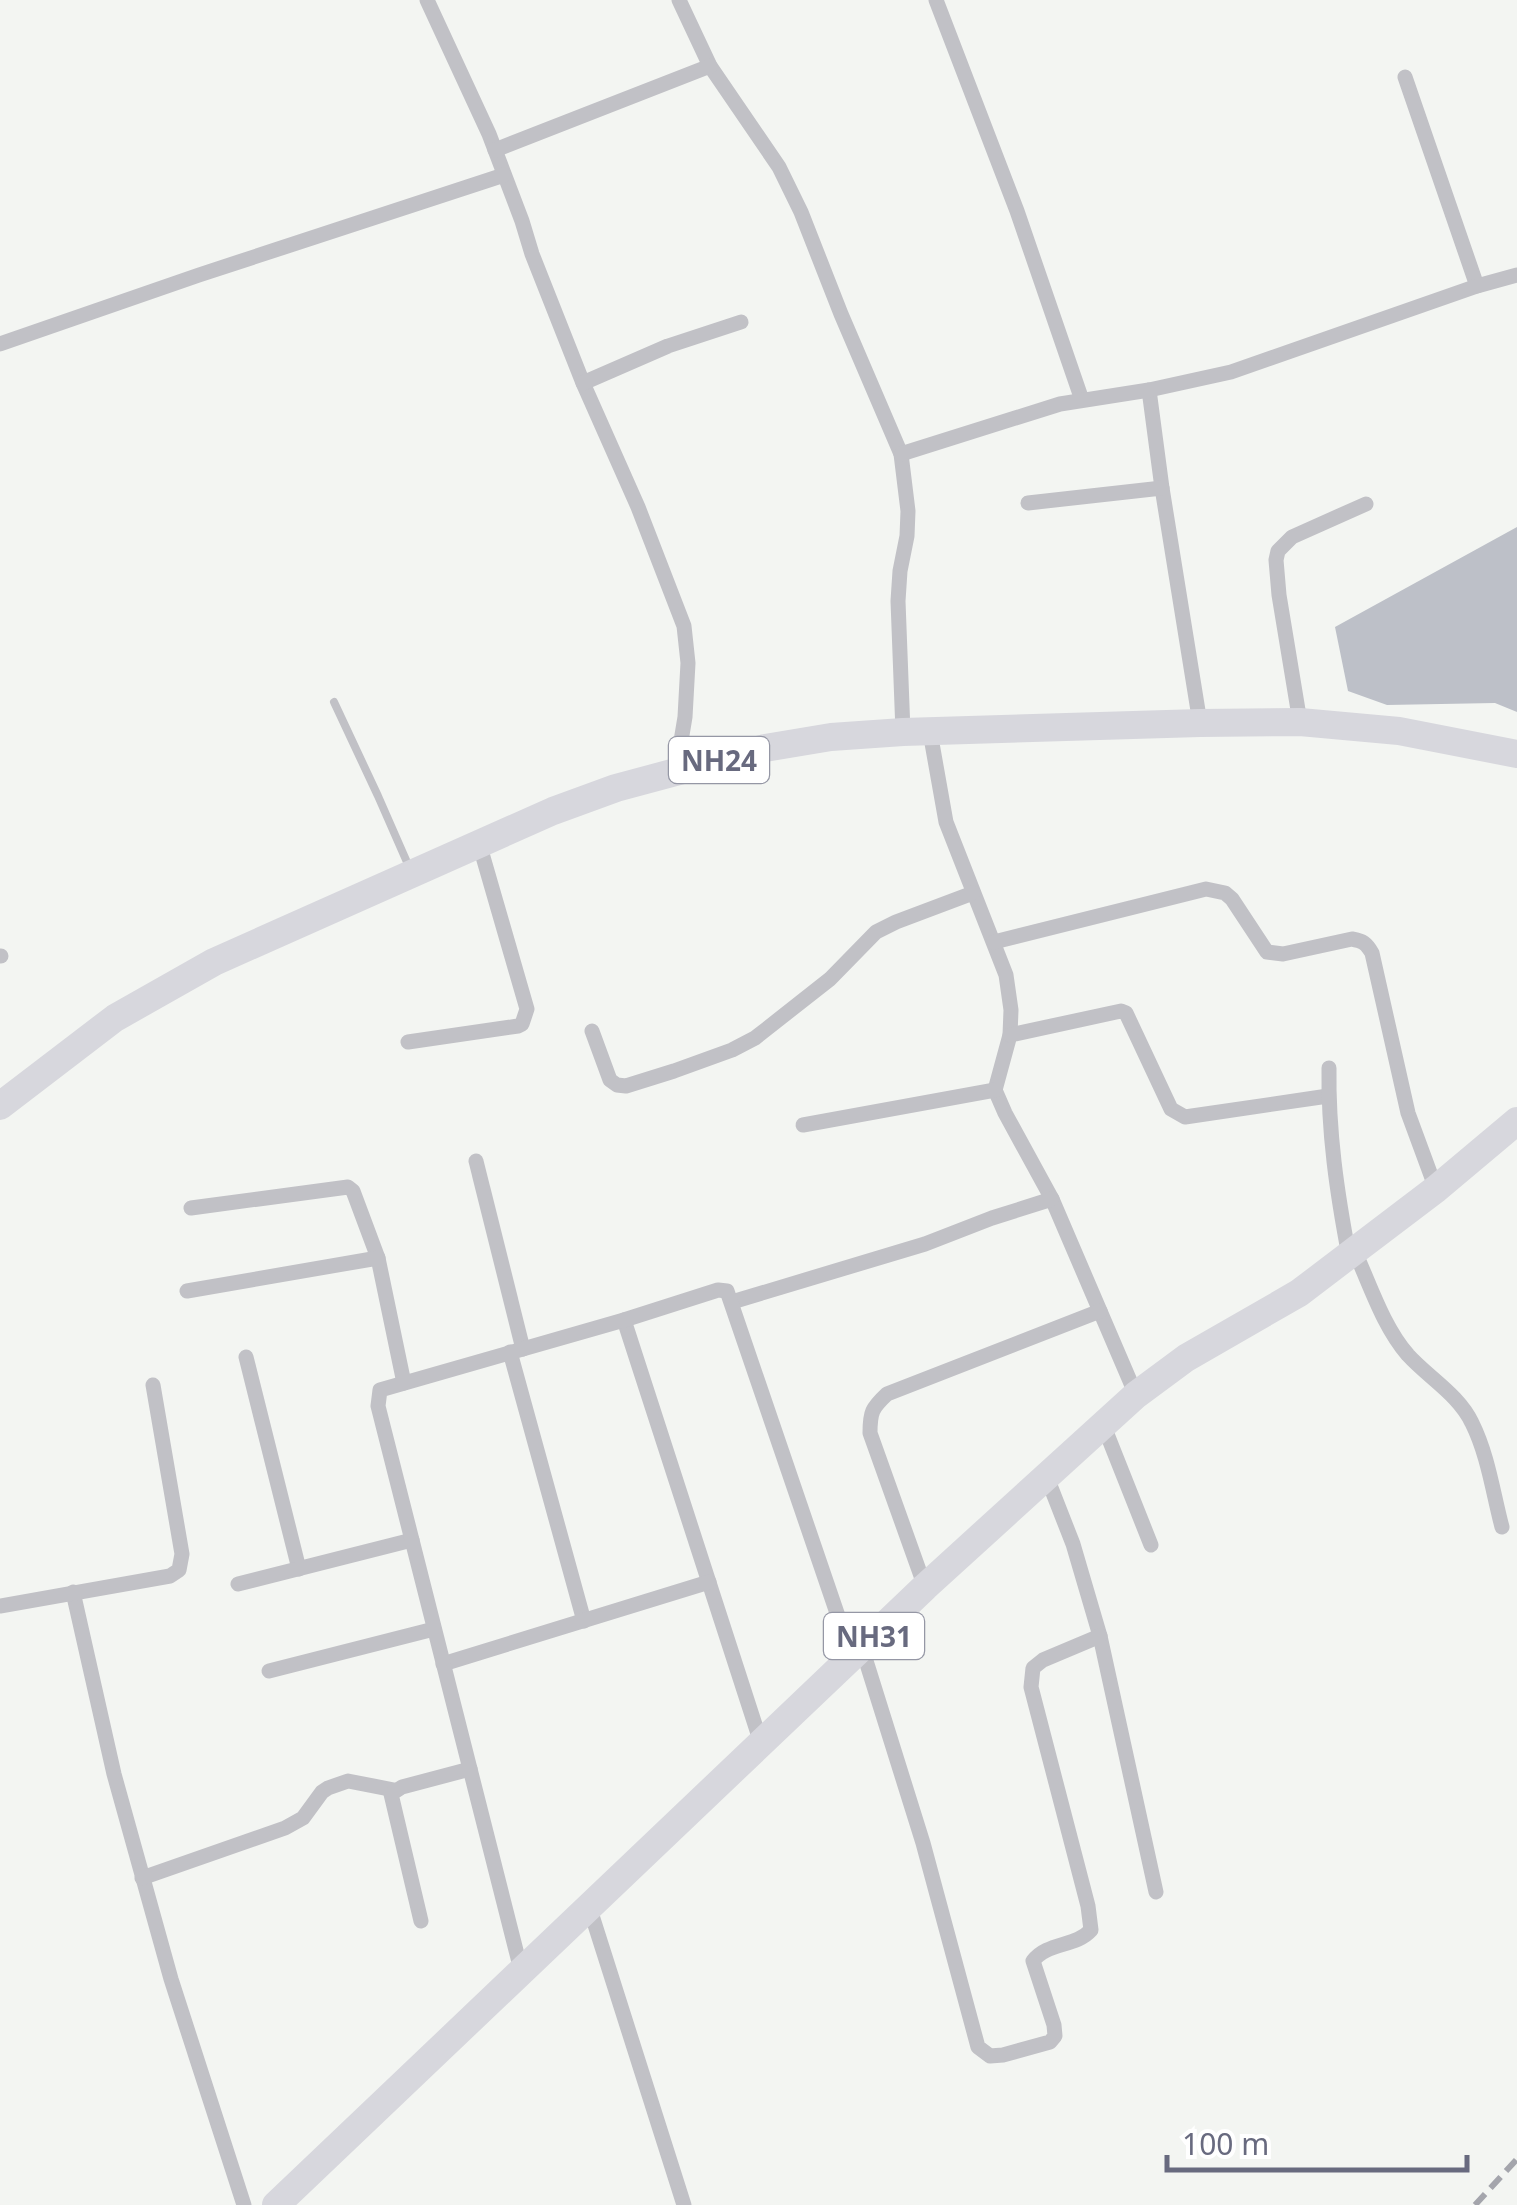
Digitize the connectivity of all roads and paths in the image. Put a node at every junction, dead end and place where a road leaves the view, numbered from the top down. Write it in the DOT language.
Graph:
graph roads {
  1 [pos="428,0"];
  2 [pos="679,0"];
  3 [pos="936,0"];
  4 [pos="710,66"];
  5 [pos="1406,78"];
  6 [pos="495,150"];
  7 [pos="504,175"];
  8 [pos="1517,275"];
  9 [pos="1477,286"];
  10 [pos="741,322"];
  11 [pos="0,344"];
  12 [pos="583,382"];
  13 [pos="1149,390"];
  14 [pos="1082,400"];
  15 [pos="901,454"];
  16 [pos="1162,488"];
  17 [pos="1028,504"];
  18 [pos="1366,504"];
  19 [pos="334,702"];
  20 [pos="1300,722"];
  21 [pos="1200,723"];
  22 [pos="916,732"];
  23 [pos="1517,754"];
  24 [pos="676,771"];
  25 [pos="479,843"];
  26 [pos="411,873"];
  27 [pos="974,893"];
  28 [pos="994,942"];
  29 [pos="592,1031"];
  30 [pos="1010,1035"];
  31 [pos="408,1042"];
  32 [pos="1329,1068"];
  33 [pos="995,1090"];
  34 [pos="1328,1096"];
  35 [pos="0,1106"];
  36 [pos="1517,1121"];
  37 [pos="803,1124"];
  38 [pos="476,1162"];
  39 [pos="1436,1190"];
  40 [pos="1052,1199"];
  41 [pos="191,1208"];
  42 [pos="1352,1254"];
  43 [pos="378,1258"];
  44 [pos="187,1291"];
  45 [pos="732,1302"];
  46 [pos="1100,1311"];
  47 [pos="624,1320"];
  48 [pos="516,1350"];
  49 [pos="246,1357"];
  50 [pos="404,1383"];
  51 [pos="152,1385"];
  52 [pos="1136,1395"];
  53 [pos="1103,1424"];
  54 [pos="1046,1475"];
  55 [pos="1502,1528"];
  56 [pos="412,1540"];
  57 [pos="1151,1545"];
  58 [pos="299,1569"];
  59 [pos="709,1582"];
  60 [pos="238,1584"];
  61 [pos="925,1587"];
  62 [pos="72,1592"];
  63 [pos="0,1606"];
  64 [pos="584,1621"];
  65 [pos="434,1629"];
  66 [pos="1100,1636"];
  67 [pos="857,1652"];
  68 [pos="443,1664"];
  69 [pos="269,1670"];
  70 [pos="761,1743"];
  71 [pos="470,1769"];
  72 [pos="394,1790"];
  73 [pos="142,1878"];
  74 [pos="1156,1892"];
  75 [pos="590,1906"];
  76 [pos="421,1921"];
  77 [pos="521,1970"];
  78 [pos="244,2205"];
  79 [pos="276,2205"];
  80 [pos="684,2205"];
  1 -- 6 [label="street"];
  2 -- 4 [label="street"];
  3 -- 14 [label="street"];
  4 -- 6 [label="street"];
  4 -- 15 [label="street"];
  5 -- 9 [label="street"];
  6 -- 7 [label="street"];
  7 -- 11 [label="street"];
  7 -- 12 [label="street"];
  8 -- 9 [label="street"];
  9 -- 13 [label="street"];
  10 -- 12 [label="street"];
  12 -- 24 [label="street"];
  13 -- 14 [label="street"];
  13 -- 16 [label="street"];
  14 -- 15 [label="street"];
  15 -- 22 [label="street"];
  16 -- 17 [label="street"];
  16 -- 21 [label="street"];
  18 -- 20 [label="street"];
  19 -- 26 [label="lane"];
  20 -- 21 [label="highway, NH24"];
  20 -- 23 [label="highway, NH24"];
  21 -- 22 [label="highway, NH24"];
  22 -- 24 [label="highway, NH24"];
  22 -- 27 [label="street"];
  24 -- 25 [label="highway, NH24"];
  25 -- 26 [label="highway, NH24"];
  25 -- 31 [label="street"];
  26 -- 35 [label="highway, NH24"];
  27 -- 28 [label="street"];
  27 -- 29 [label="street"];
  28 -- 30 [label="street"];
  28 -- 39 [label="street"];
  30 -- 33 [label="street"];
  30 -- 34 [label="street"];
  32 -- 34 [label="street"];
  33 -- 37 [label="street"];
  33 -- 40 [label="street"];
  34 -- 42 [label="street"];
  36 -- 39 [label="highway, NH31"];
  38 -- 48 [label="street"];
  39 -- 42 [label="highway, NH31"];
  40 -- 45 [label="street"];
  40 -- 46 [label="street"];
  41 -- 43 [label="street"];
  42 -- 52 [label="highway, NH31"];
  42 -- 55 [label="street"];
  43 -- 44 [label="street"];
  43 -- 50 [label="street"];
  45 -- 47 [label="street"];
  45 -- 67 [label="street"];
  46 -- 52 [label="street"];
  46 -- 61 [label="street"];
  47 -- 48 [label="street"];
  47 -- 59 [label="street"];
  48 -- 50 [label="street"];
  48 -- 64 [label="street"];
  49 -- 58 [label="street"];
  50 -- 56 [label="street"];
  51 -- 62 [label="street"];
  52 -- 53 [label="highway, NH31"];
  53 -- 54 [label="highway, NH31"];
  53 -- 57 [label="street"];
  54 -- 61 [label="highway, NH31"];
  54 -- 66 [label="street"];
  56 -- 58 [label="street"];
  56 -- 65 [label="street"];
  58 -- 60 [label="street"];
  59 -- 64 [label="street"];
  59 -- 70 [label="street"];
  61 -- 67 [label="highway, NH31"];
  62 -- 63 [label="street"];
  62 -- 73 [label="street"];
  64 -- 68 [label="street"];
  65 -- 68 [label="street"];
  65 -- 69 [label="street"];
  66 -- 67 [label="street"];
  66 -- 74 [label="street"];
  67 -- 70 [label="highway, NH31"];
  68 -- 71 [label="street"];
  70 -- 75 [label="highway, NH31"];
  71 -- 72 [label="street"];
  71 -- 77 [label="street"];
  72 -- 73 [label="street"];
  72 -- 76 [label="street"];
  73 -- 78 [label="street"];
  75 -- 77 [label="highway, NH31"];
  75 -- 80 [label="street"];
  77 -- 79 [label="highway, NH31"];
}
